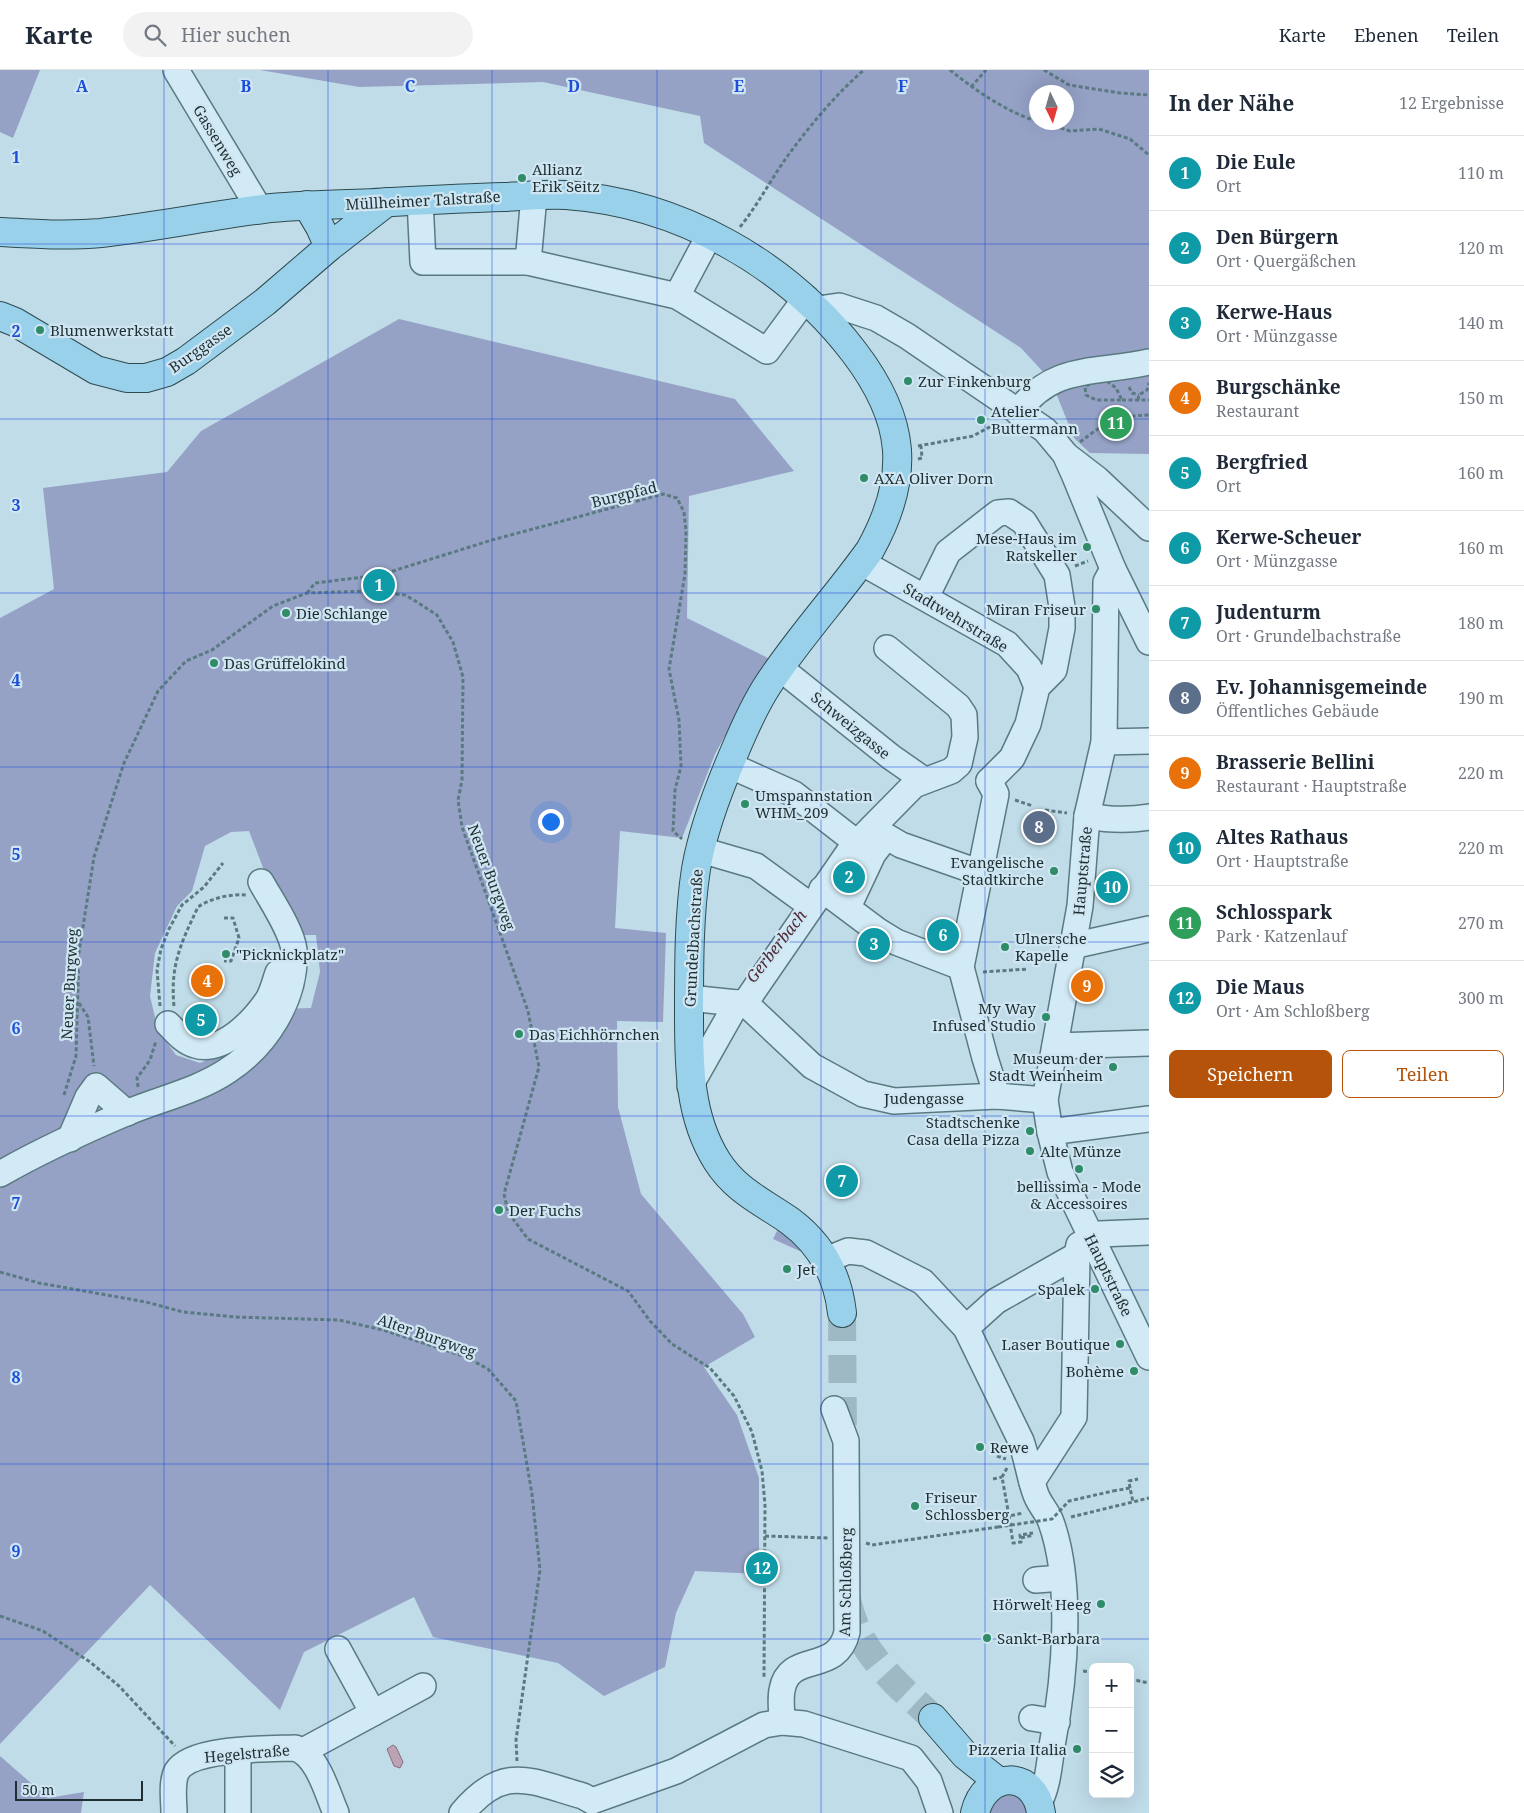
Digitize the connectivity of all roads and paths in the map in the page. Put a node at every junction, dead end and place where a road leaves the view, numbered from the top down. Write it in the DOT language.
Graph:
graph roads {
  1 [pos="176,70"];
  2 [pos="864,70"];
  3 [pos="950,70"];
  4 [pos="986,70"];
  5 [pos="1044,70"];
  6 [pos="971,87"];
  7 [pos="1149,95"];
  8 [pos="1029,118"];
  9 [pos="1067,130"];
  10 [pos="1149,155"];
  11 [pos="534,196"];
  12 [pos="420,200"];
  13 [pos="387,202"];
  14 [pos="306,206"];
  15 [pos="260,210"];
  16 [pos="0,232"];
  17 [pos="718,238"];
  18 [pos="329,247"];
  19 [pos="528,262"];
  20 [pos="677,296"];
  21 [pos="812,304"];
  22 [pos="0,316"];
  23 [pos="1149,362"];
  24 [pos="1139,395"];
  25 [pos="1122,400"];
  26 [pos="1138,400"];
  27 [pos="1149,400"];
  28 [pos="1018,412"];
  29 [pos="1149,415"];
  30 [pos="1094,431"];
  31 [pos="1065,454"];
  32 [pos="922,458"];
  33 [pos="1149,528"];
  34 [pos="1110,560"];
  35 [pos="861,562"];
  36 [pos="1057,575"];
  37 [pos="306,593"];
  38 [pos="926,597"];
  39 [pos="1107,632"];
  40 [pos="1145,634"];
  41 [pos="887,648"];
  42 [pos="780,668"];
  43 [pos="1037,687"];
  44 [pos="1149,741"];
  45 [pos="1104,742"];
  46 [pos="959,764"];
  47 [pos="729,765"];
  48 [pos="924,780"];
  49 [pos="989,781"];
  50 [pos="674,806"];
  51 [pos="1087,816"];
  52 [pos="1149,817"];
  53 [pos="872,836"];
  54 [pos="700,850"];
  55 [pos="223,863"];
  56 [pos="981,872"];
  57 [pos="256,889"];
  58 [pos="817,898"];
  59 [pos="848,907"];
  60 [pos="224,918"];
  61 [pos="284,926"];
  62 [pos="1149,929"];
  63 [pos="1072,946"];
  64 [pos="224,961"];
  65 [pos="1028,969"];
  66 [pos="969,970"];
  67 [pos="223,976"];
  68 [pos="211,977"];
  69 [pos="689,998"];
  70 [pos="79,1002"];
  71 [pos="741,1003"];
  72 [pos="166,1025"];
  73 [pos="1149,1043"];
  74 [pos="1055,1046"];
  75 [pos="96,1086"];
  76 [pos="690,1086"];
  77 [pos="997,1096"];
  78 [pos="1046,1100"];
  79 [pos="62,1102"];
  80 [pos="133,1104"];
  81 [pos="1149,1119"];
  82 [pos="1050,1132"];
  83 [pos="70,1138"];
  84 [pos="0,1174"];
  85 [pos="1149,1232"];
  86 [pos="1084,1246"];
  87 [pos="826,1260"];
  88 [pos="0,1272"];
  89 [pos="842,1313"];
  90 [pos="966,1328"];
  91 [pos="1149,1357"];
  92 [pos="834,1409"];
  93 [pos="1002,1477"];
  94 [pos="993,1479"];
  95 [pos="1138,1479"];
  96 [pos="1032,1482"];
  97 [pos="1130,1488"];
  98 [pos="1149,1498"];
  99 [pos="1133,1502"];
  100 [pos="1009,1516"];
  101 [pos="1053,1523"];
  102 [pos="765,1536"];
  103 [pos="1029,1537"];
  104 [pos="814,1538"];
  105 [pos="845,1538"];
  106 [pos="1021,1538"];
  107 [pos="1062,1572"];
  108 [pos="1036,1580"];
  109 [pos="0,1616"];
  110 [pos="338,1649"];
  111 [pos="1134,1680"];
  112 [pos="1149,1683"];
  113 [pos="423,1686"];
  114 [pos="764,1686"];
  115 [pos="373,1713"];
  116 [pos="933,1718"];
  117 [pos="1032,1718"];
  118 [pos="782,1722"];
  119 [pos="1057,1722"];
  120 [pos="303,1751"];
  121 [pos="238,1752"];
  122 [pos="188,1761"];
  123 [pos="518,1779"];
  124 [pos="1005,1800"];
  125 [pos="589,1807"];
  126 [pos="934,1809"];
  127 [pos="174,1813"];
  128 [pos="238,1813"];
  129 [pos="336,1813"];
  130 [pos="462,1813"];
  1 -- 15 [label="street, Gassenweg"];
  2 -- 17 [label="path"];
  3 -- 6 [label="path"];
  4 -- 6 [label="path"];
  5 -- 7 [label="path"];
  6 -- 8 [label="path"];
  9 -- 10 [label="path"];
  11 -- 12 [label="main road, Müllheimer Talstraße"];
  11 -- 17 [label="main road, Müllheimer Talstraße"];
  11 -- 19 [label="street"];
  12 -- 13 [label="main road, Müllheimer Talstraße"];
  12 -- 19 [label="street"];
  13 -- 14 [label="main road, Müllheimer Talstraße"];
  13 -- 18 [label="main road, Burggasse"];
  14 -- 15 [label="main road, Müllheimer Talstraße"];
  14 -- 18 [label="main road"];
  15 -- 16 [label="main road, Müllheimer Talstraße"];
  17 -- 20 [label="street"];
  17 -- 21 [label="main road, Müllheimer Talstraße"];
  18 -- 22 [label="main road, Burggasse"];
  19 -- 20 [label="street"];
  20 -- 21 [label="street"];
  21 -- 28 [label="street"];
  21 -- 35 [label="main road, Grundelbachstraße"];
  23 -- 28 [label="street"];
  24 -- 26 [label="path"];
  25 -- 25 [label="path"];
  25 -- 26 [label="path"];
  26 -- 27 [label="path"];
  28 -- 31 [label="street"];
  28 -- 32 [label="path"];
  29 -- 30 [label="path"];
  31 -- 33 [label="street"];
  31 -- 34 [label="street"];
  34 -- 36 [label="path"];
  34 -- 39 [label="street, Hauptstraße"];
  34 -- 40 [label="street"];
  35 -- 38 [label="street, Stadtwehrstraße"];
  35 -- 42 [label="main road, Grundelbachstraße"];
  36 -- 38 [label="street"];
  36 -- 43 [label="street"];
  37 -- 50 [label="path, Burgpfad"];
  37 -- 70 [label="path, Neuer Burgweg"];
  37 -- 102 [label="path, Neuer Burgweg"];
  38 -- 43 [label="street, Stadtwehrstraße"];
  39 -- 40 [label="street"];
  39 -- 45 [label="street, Hauptstraße"];
  41 -- 46 [label="street"];
  42 -- 47 [label="main road, Grundelbachstraße"];
  42 -- 48 [label="street, Schweizgasse"];
  43 -- 49 [label="street"];
  44 -- 45 [label="street"];
  45 -- 51 [label="street, Hauptstraße"];
  46 -- 48 [label="street"];
  46 -- 49 [label="street"];
  47 -- 53 [label="street"];
  47 -- 54 [label="main road, Grundelbachstraße"];
  48 -- 53 [label="street"];
  49 -- 56 [label="street"];
  51 -- 52 [label="street"];
  51 -- 63 [label="street, Hauptstraße"];
  53 -- 56 [label="street"];
  53 -- 58 [label="street"];
  53 -- 59 [label="street"];
  54 -- 58 [label="street"];
  54 -- 69 [label="main road, Grundelbachstraße"];
  55 -- 72 [label="path"];
  56 -- 66 [label="street"];
  57 -- 61 [label="street"];
  57 -- 72 [label="path"];
  58 -- 59 [label="street"];
  58 -- 71 [label="street"];
  59 -- 66 [label="street"];
  60 -- 64 [label="path"];
  61 -- 72 [label="street"];
  61 -- 80 [label="street"];
  62 -- 63 [label="street"];
  63 -- 74 [label="street, Hauptstraße"];
  65 -- 66 [label="path"];
  66 -- 77 [label="street"];
  67 -- 68 [label="path"];
  69 -- 71 [label="street"];
  69 -- 76 [label="main road, Grundelbachstraße"];
  70 -- 75 [label="path"];
  70 -- 79 [label="path, Neuer Burgweg"];
  71 -- 76 [label="street"];
  71 -- 77 [label="street, Judengasse"];
  72 -- 80 [label="path"];
  73 -- 74 [label="street"];
  74 -- 78 [label="street, Hauptstraße"];
  75 -- 80 [label="street"];
  75 -- 83 [label="street"];
  76 -- 87 [label="main road, Grundelbachstraße"];
  77 -- 78 [label="street, Judengasse"];
  78 -- 82 [label="street, Hauptstraße"];
  80 -- 83 [label="street"];
  81 -- 82 [label="street"];
  82 -- 86 [label="street, Hauptstraße"];
  83 -- 84 [label="street"];
  85 -- 86 [label="street"];
  86 -- 90 [label="street"];
  86 -- 91 [label="street, Hauptstraße"];
  86 -- 96 [label="street"];
  87 -- 89 [label="main road, Grundelbachstraße"];
  87 -- 90 [label="street"];
  88 -- 123 [label="path, Alter Burgweg"];
  90 -- 96 [label="street"];
  92 -- 105 [label="street, Am Schloßberg"];
  93 -- 94 [label="path"];
  95 -- 97 [label="path"];
  96 -- 101 [label="street"];
  97 -- 99 [label="path"];
  97 -- 105 [label="path, bridge"];
  98 -- 99 [label="path"];
  99 -- 101 [label="path"];
  100 -- 106 [label="path"];
  101 -- 106 [label="path"];
  101 -- 107 [label="street"];
  102 -- 104 [label="path"];
  102 -- 114 [label="path, Neuer Burgweg"];
  103 -- 106 [label="path"];
  105 -- 118 [label="street, Am Schloßberg"];
  107 -- 108 [label="street"];
  107 -- 119 [label="street"];
  109 -- 122 [label="path"];
  110 -- 115 [label="street"];
  111 -- 112 [label="path"];
  113 -- 115 [label="street, Hegelstraße"];
  115 -- 120 [label="street, Hegelstraße"];
  116 -- 124 [label="main road"];
  117 -- 119 [label="street"];
  118 -- 125 [label="street"];
  118 -- 126 [label="street"];
  119 -- 124 [label="street"];
  120 -- 121 [label="street, Hegelstraße"];
  120 -- 129 [label="street, Hegelstraße"];
  121 -- 122 [label="street, Hegelstraße"];
  121 -- 128 [label="street"];
  122 -- 127 [label="street, Hegelstraße"];
  123 -- 125 [label="street"];
  123 -- 130 [label="street"];
  124 -- 126 [label="street"];
}
